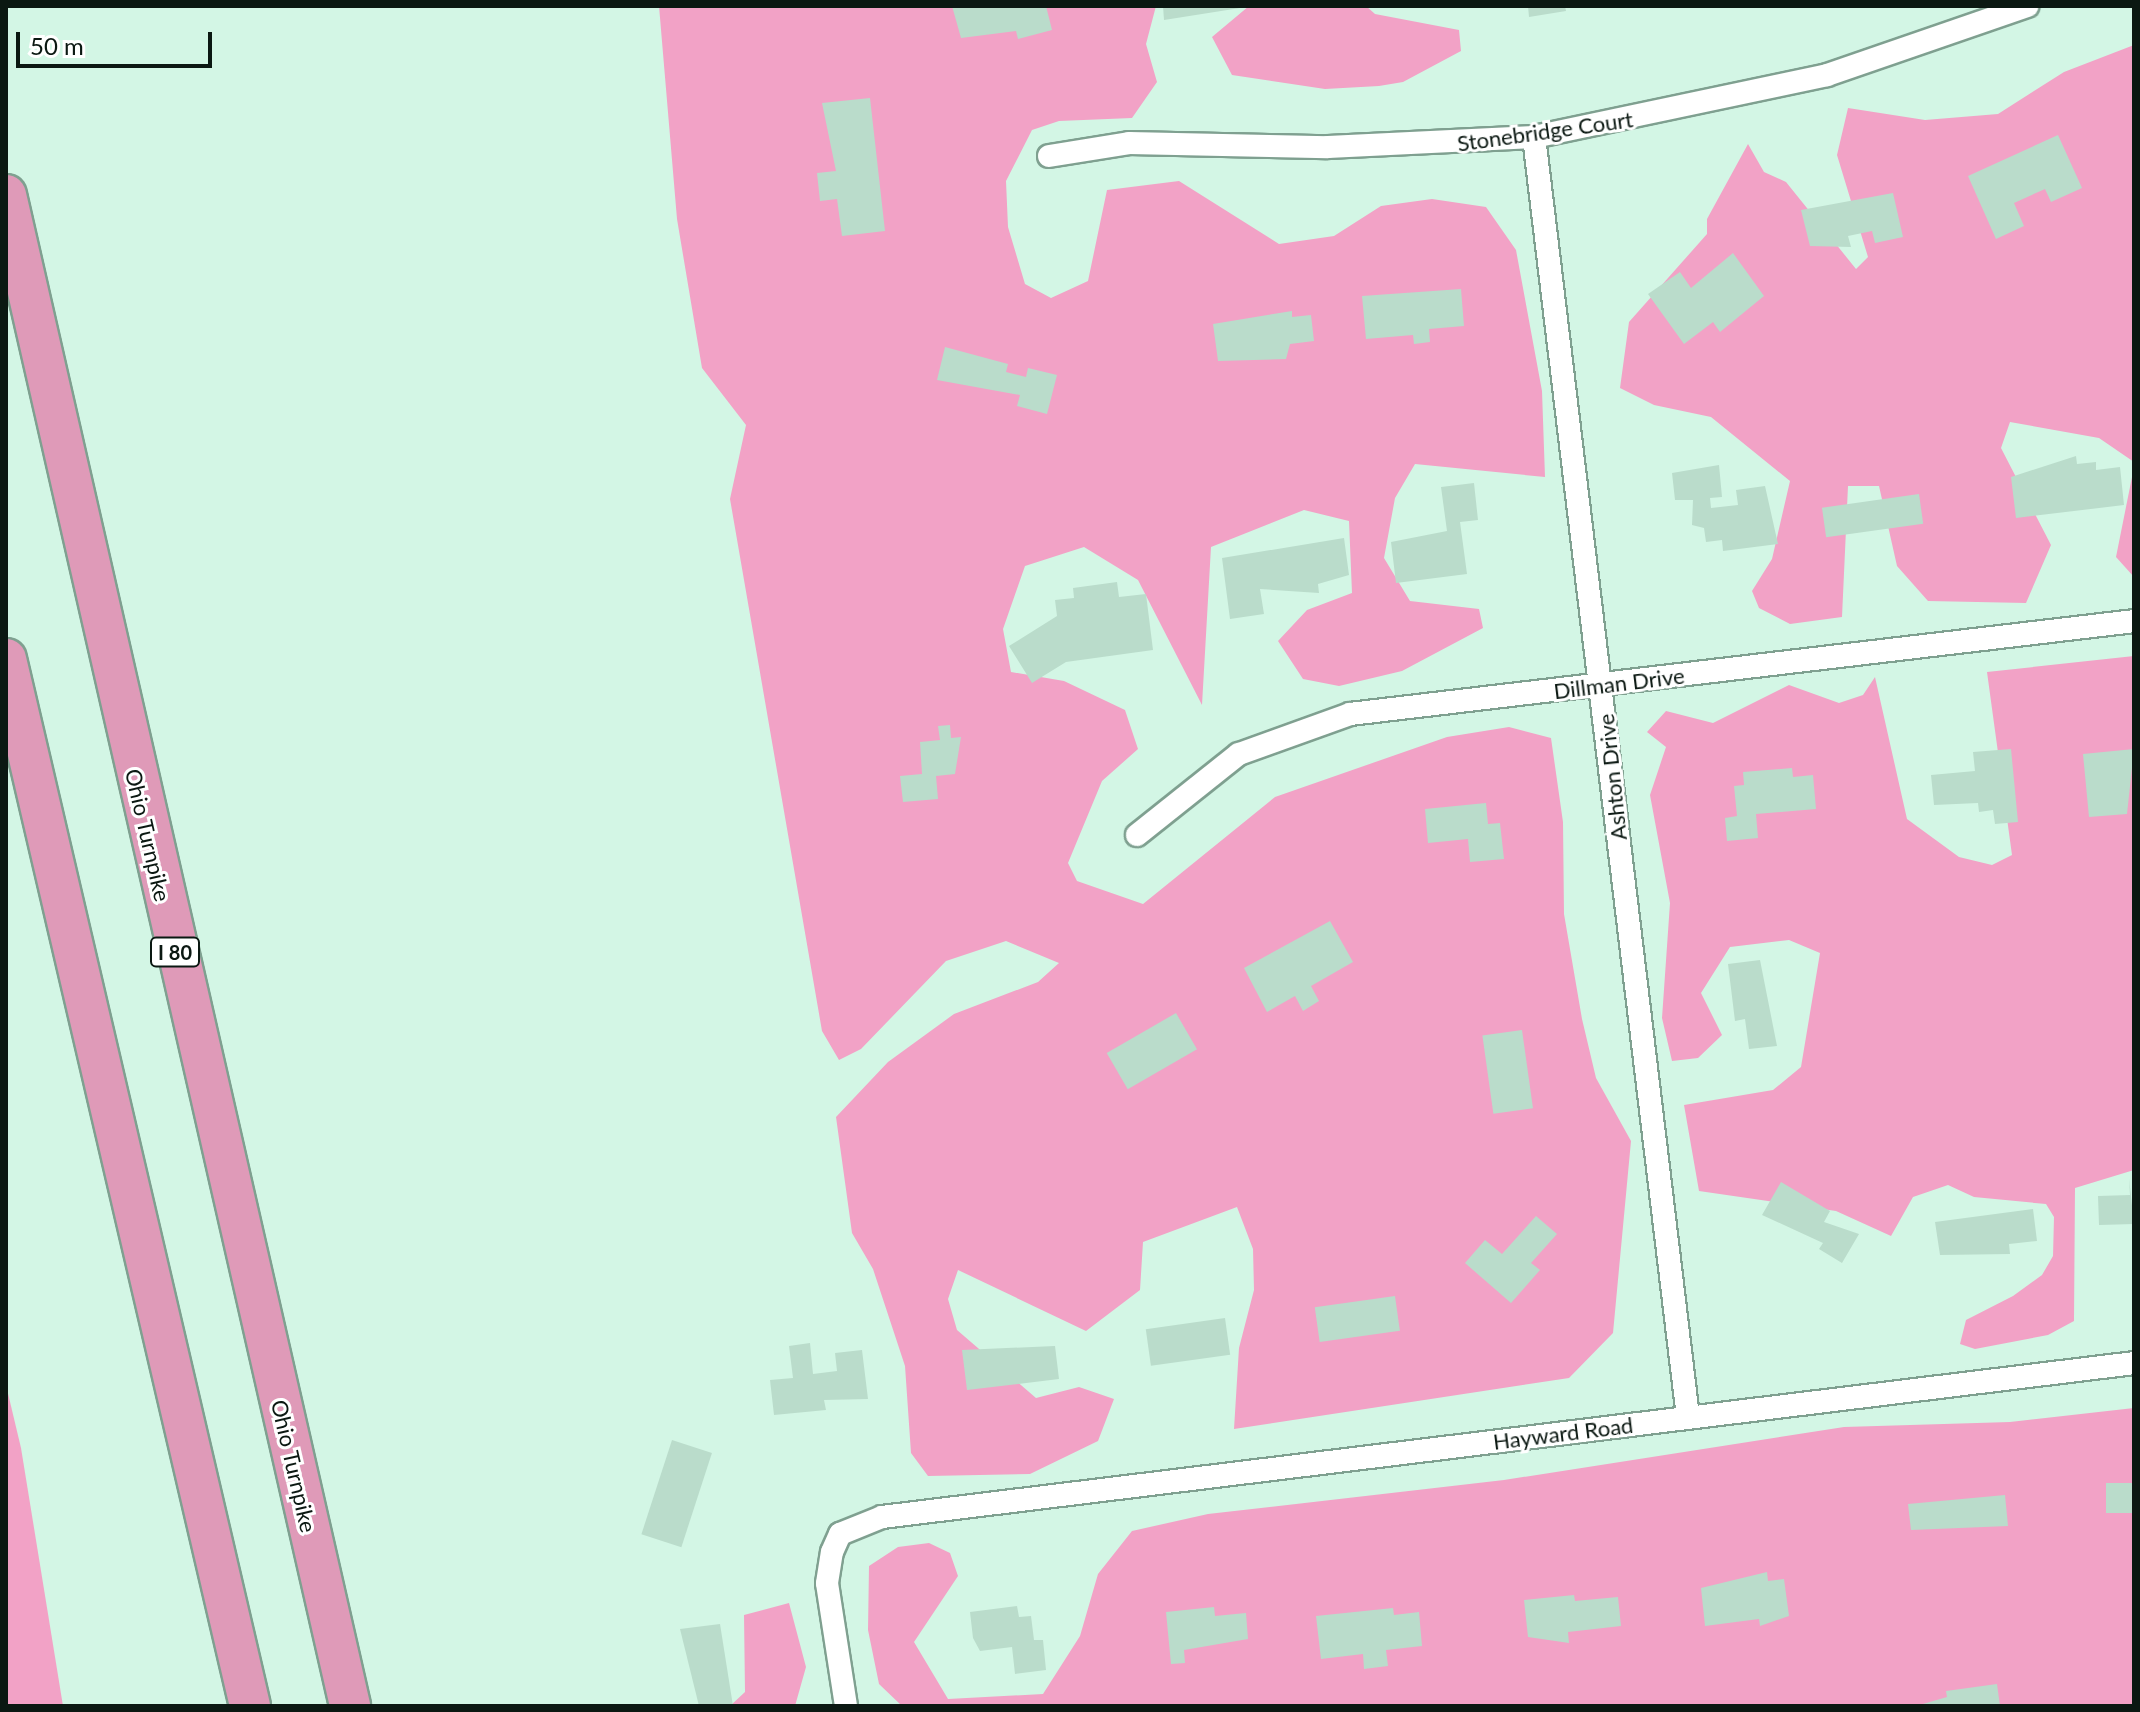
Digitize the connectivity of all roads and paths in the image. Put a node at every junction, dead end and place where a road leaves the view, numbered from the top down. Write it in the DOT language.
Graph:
graph roads {
  1 [pos="2027,6"];
  2 [pos="1534,137"];
  3 [pos="1049,156"];
  4 [pos="6,195"];
  5 [pos="2134,621"];
  6 [pos="6,659"];
  7 [pos="1602,685"];
  8 [pos="1137,835"];
  9 [pos="2134,1363"];
  10 [pos="1688,1418"];
  11 [pos="250,1706"];
  12 [pos="350,1706"];
  13 [pos="846,1706"];
  1 -- 2 [label="street, Stonebridge Court"];
  2 -- 3 [label="street, Stonebridge Court"];
  2 -- 7 [label="street, Ashton Drive"];
  4 -- 12 [label="highway, Ohio Turnpike / I 80"];
  5 -- 7 [label="street, Dillman Drive"];
  6 -- 11 [label="highway"];
  7 -- 8 [label="street, Dillman Drive"];
  7 -- 10 [label="street, Ashton Drive"];
  9 -- 10 [label="street, Hayward Road"];
  10 -- 13 [label="street, Hayward Road"];
}
